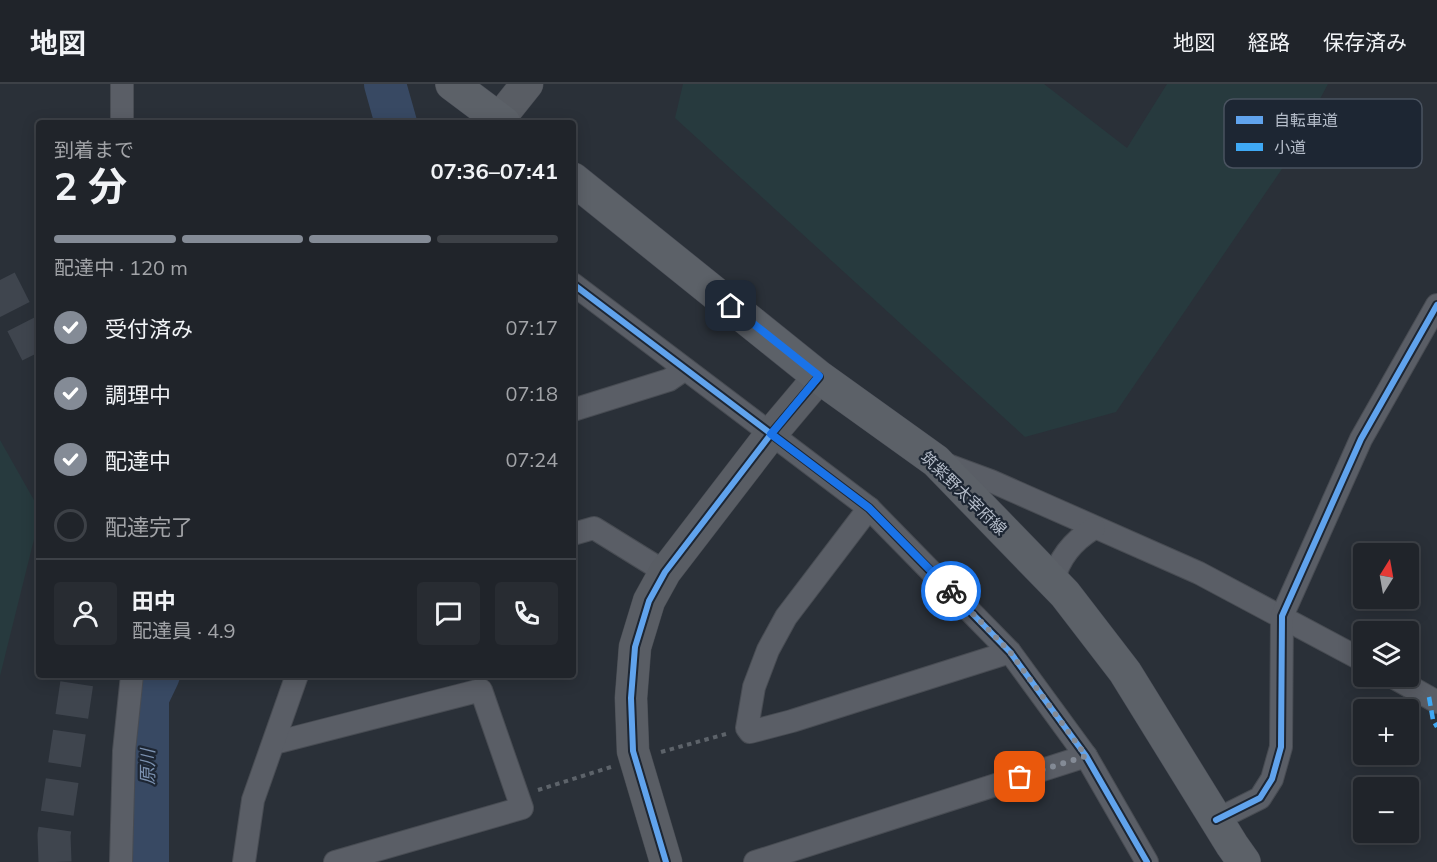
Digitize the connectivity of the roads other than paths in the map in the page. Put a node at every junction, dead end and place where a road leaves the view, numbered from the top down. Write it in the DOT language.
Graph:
graph roads {
  1 [pos="122,84"];
  2 [pos="452,84"];
  3 [pos="527,84"];
  4 [pos="122,120"];
  5 [pos="500,120"];
  6 [pos="502,120"];
  7 [pos="576,181"];
  8 [pos="576,286"];
  9 [pos="1437,305"];
  10 [pos="685,369"];
  11 [pos="819,376"];
  12 [pos="576,409"];
  13 [pos="771,434"];
  14 [pos="936,461"];
  15 [pos="869,508"];
  16 [pos="1094,528"];
  17 [pos="576,533"];
  18 [pos="664,572"];
  19 [pos="1053,582"];
  20 [pos="1282,616"];
  21 [pos="1010,652"];
  22 [pos="1353,655"];
  23 [pos="132,678"];
  24 [pos="296,678"];
  25 [pos="1410,687"];
  26 [pos="1437,702"];
  27 [pos="274,743"];
  28 [pos="1086,756"];
  29 [pos="1216,820"];
  30 [pos="121,862"];
  31 [pos="244,862"];
  32 [pos="334,862"];
  33 [pos="666,862"];
  34 [pos="755,862"];
  35 [pos="1147,862"];
  36 [pos="1244,862"];
  1 -- 4 [label="street"];
  2 -- 5 [label="main road"];
  3 -- 6 [label="street"];
  7 -- 11 [label="main road, 筑紫野太宰府線"];
  8 -- 10 [label="street"];
  9 -- 20 [label="street"];
  10 -- 12 [label="street"];
  10 -- 13 [label="street"];
  11 -- 13 [label="street"];
  11 -- 14 [label="main road, 筑紫野太宰府線"];
  13 -- 15 [label="street"];
  13 -- 18 [label="street"];
  14 -- 16 [label="street"];
  14 -- 19 [label="main road, 筑紫野太宰府線"];
  15 -- 21 [label="street"];
  15 -- 21 [label="street"];
  16 -- 19 [label="street"];
  16 -- 20 [label="street"];
  17 -- 18 [label="street"];
  18 -- 33 [label="street"];
  19 -- 29 [label="main road, 筑紫野太宰府線"];
  20 -- 22 [label="street"];
  20 -- 29 [label="street"];
  21 -- 28 [label="street"];
  23 -- 30 [label="street"];
  24 -- 27 [label="street"];
  25 -- 26 [label="street"];
  27 -- 31 [label="street"];
  27 -- 32 [label="street"];
  28 -- 34 [label="street"];
  28 -- 35 [label="street"];
  29 -- 36 [label="main road, 筑紫野太宰府線"];
}
